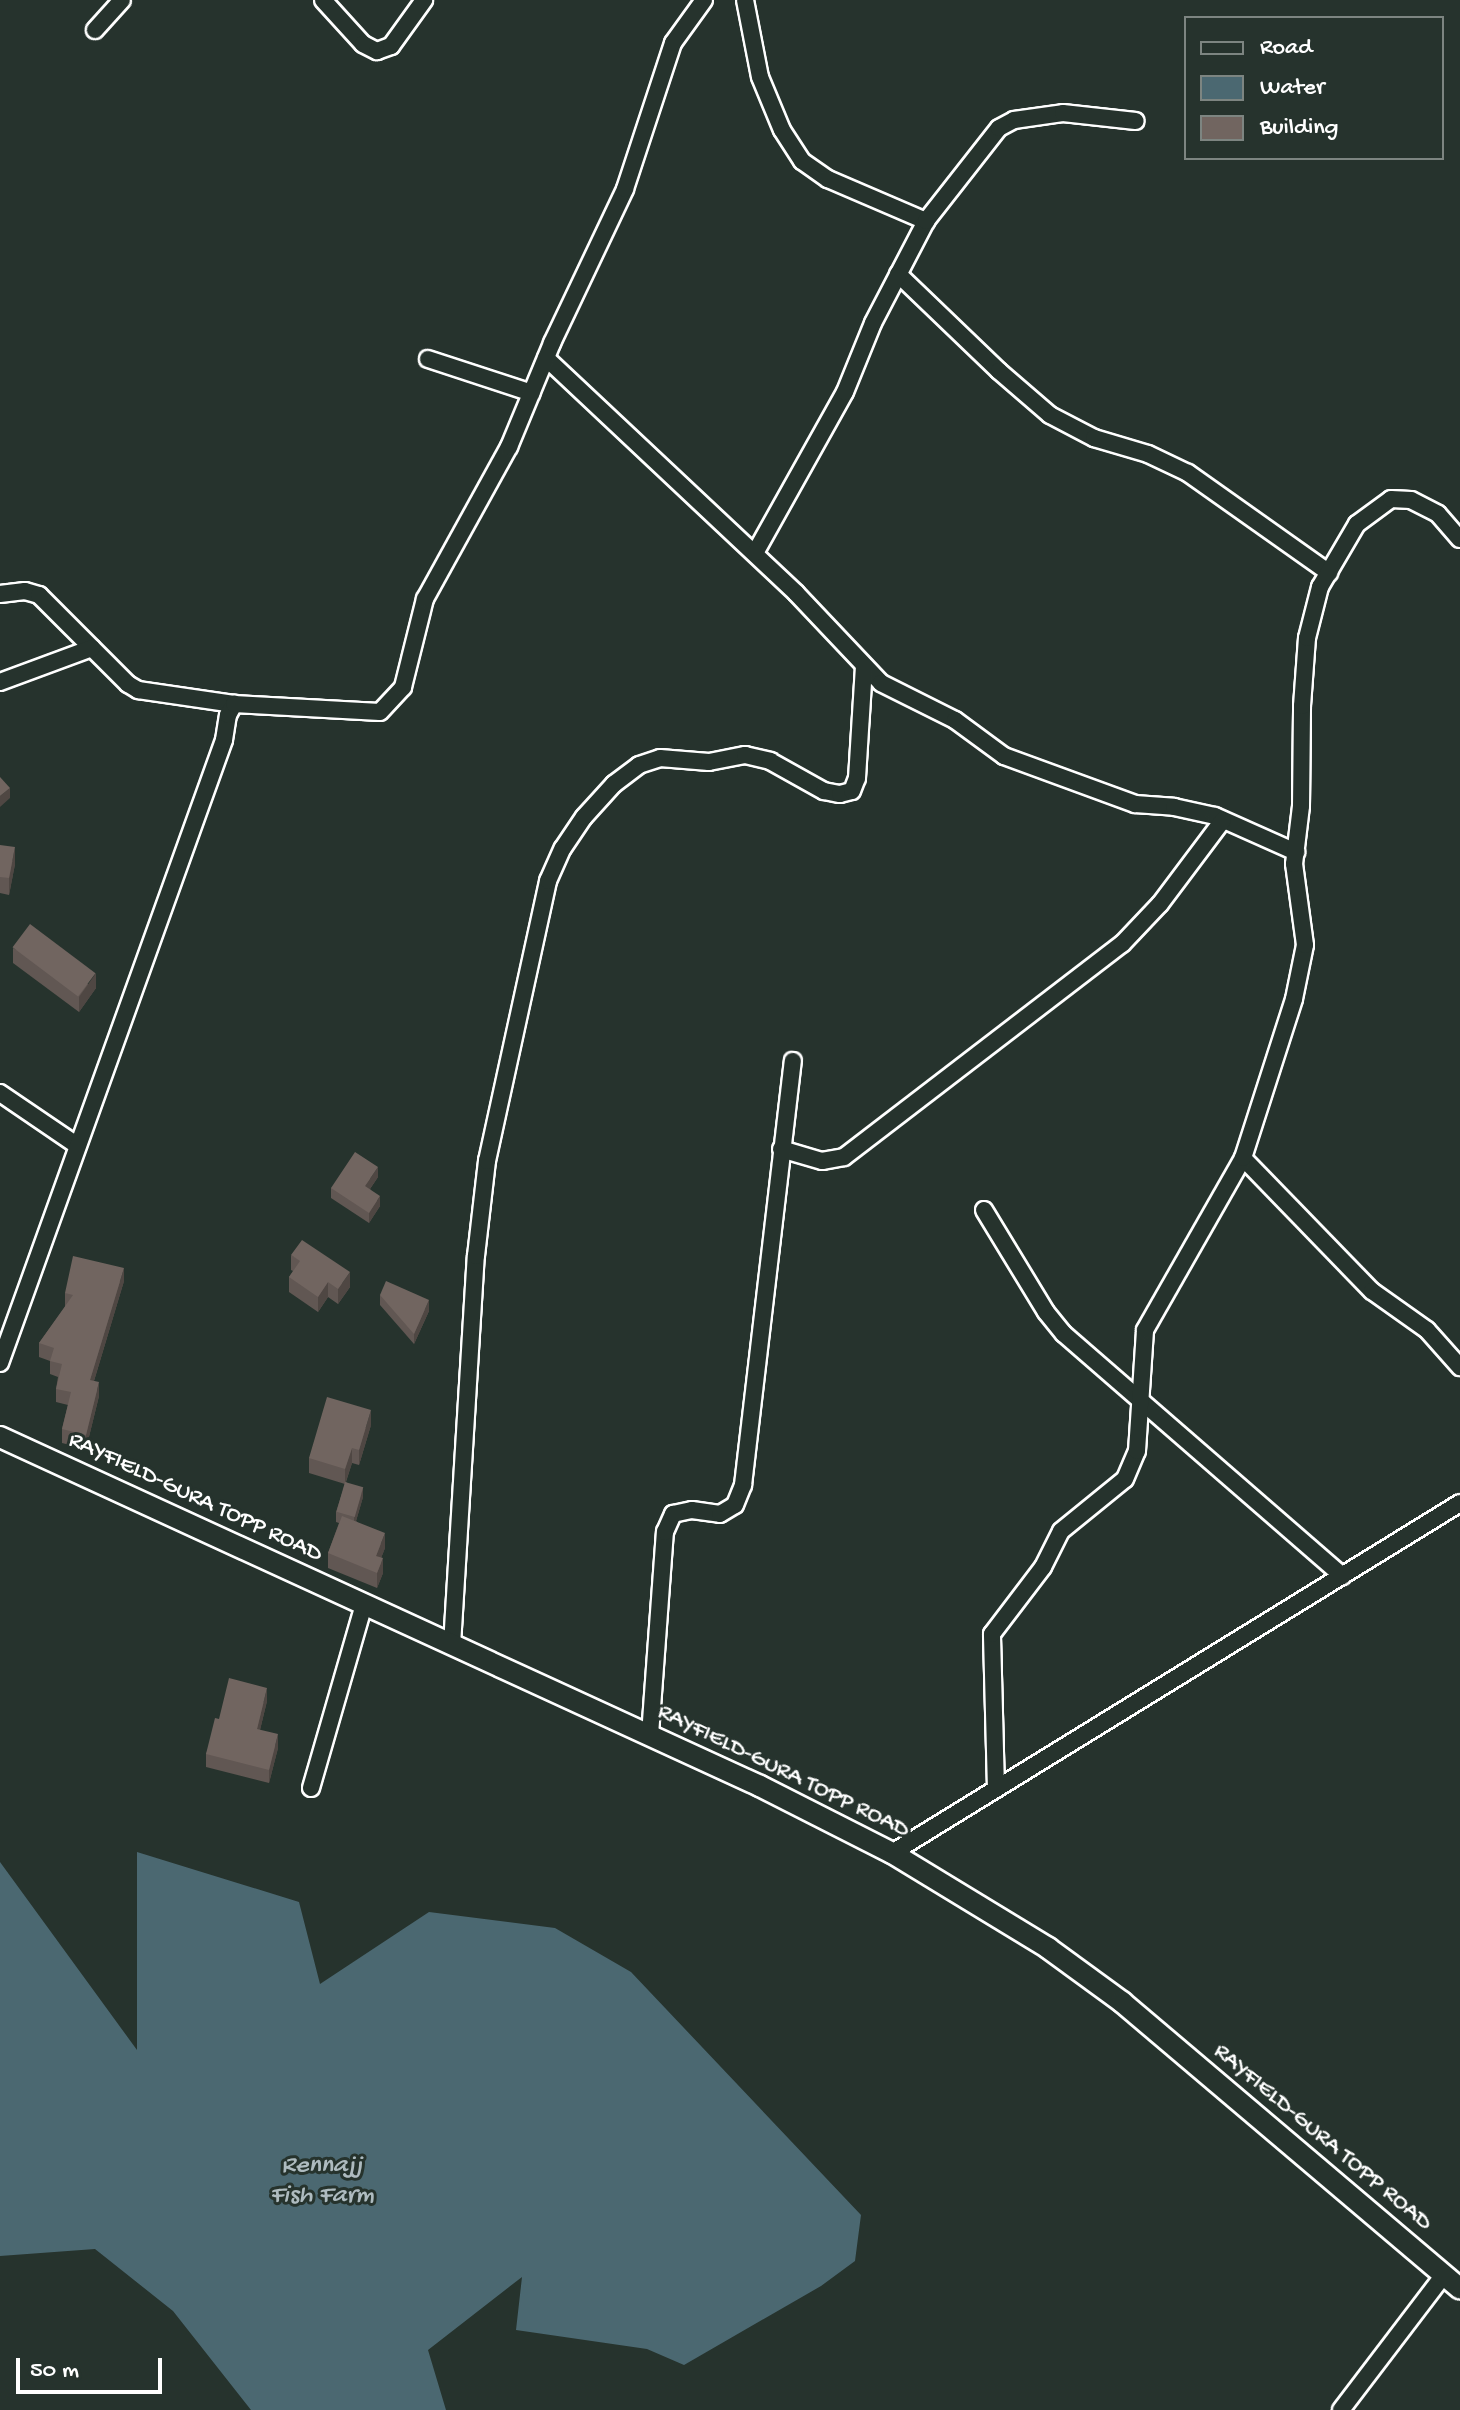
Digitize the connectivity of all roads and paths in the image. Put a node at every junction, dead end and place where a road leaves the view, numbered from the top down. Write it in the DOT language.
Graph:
graph roads {
  1 [pos="122,0"];
  2 [pos="323,0"];
  3 [pos="424,0"];
  4 [pos="704,0"];
  5 [pos="745,0"];
  6 [pos="95,30"];
  7 [pos="1136,121"];
  8 [pos="926,221"];
  9 [pos="898,274"];
  10 [pos="546,358"];
  11 [pos="428,359"];
  12 [pos="532,393"];
  13 [pos="1460,539"];
  14 [pos="755,553"];
  15 [pos="1329,573"];
  16 [pos="0,594"];
  17 [pos="92,648"];
  18 [pos="864,666"];
  19 [pos="0,682"];
  20 [pos="234,704"];
  21 [pos="1223,820"];
  22 [pos="1296,852"];
  23 [pos="793,1061"];
  24 [pos="0,1093"];
  25 [pos="78,1146"];
  26 [pos="781,1149"];
  27 [pos="1243,1158"];
  28 [pos="984,1210"];
  29 [pos="0,1363"];
  30 [pos="1460,1367"];
  31 [pos="1141,1399"];
  32 [pos="0,1437"];
  33 [pos="1460,1503"];
  34 [pos="1342,1576"];
  35 [pos="364,1604"];
  36 [pos="452,1645"];
  37 [pos="650,1735"];
  38 [pos="311,1788"];
  39 [pos="996,1789"];
  40 [pos="892,1853"];
  41 [pos="1444,2275"];
  42 [pos="1460,2289"];
  43 [pos="1341,2410"];
  1 -- 6 [label="street"];
  2 -- 3 [label="street"];
  4 -- 10 [label="street"];
  5 -- 8 [label="street"];
  7 -- 8 [label="street"];
  8 -- 9 [label="street"];
  9 -- 14 [label="street"];
  9 -- 15 [label="street"];
  10 -- 12 [label="street"];
  10 -- 14 [label="street"];
  11 -- 12 [label="street"];
  12 -- 20 [label="street"];
  13 -- 15 [label="street"];
  14 -- 18 [label="street"];
  15 -- 22 [label="street"];
  16 -- 17 [label="street"];
  17 -- 19 [label="street"];
  17 -- 20 [label="street"];
  18 -- 21 [label="street"];
  18 -- 36 [label="street"];
  20 -- 25 [label="street"];
  21 -- 22 [label="street"];
  21 -- 26 [label="street"];
  22 -- 27 [label="street"];
  23 -- 26 [label="street"];
  24 -- 25 [label="street"];
  25 -- 29 [label="street"];
  26 -- 37 [label="street"];
  27 -- 30 [label="street"];
  27 -- 31 [label="street"];
  28 -- 31 [label="street"];
  31 -- 34 [label="street"];
  31 -- 39 [label="street"];
  32 -- 35 [label="street, RAYFIELD-GURA TOPP ROAD"];
  33 -- 34 [label="street"];
  34 -- 39 [label="street"];
  35 -- 36 [label="street, RAYFIELD-GURA TOPP ROAD"];
  35 -- 38 [label="street"];
  36 -- 37 [label="street, RAYFIELD-GURA TOPP ROAD"];
  37 -- 40 [label="street, RAYFIELD-GURA TOPP ROAD"];
  39 -- 40 [label="street"];
  40 -- 41 [label="street, RAYFIELD-GURA TOPP ROAD"];
  41 -- 42 [label="street, RAYFIELD-GURA TOPP ROAD"];
  41 -- 43 [label="street"];
}
